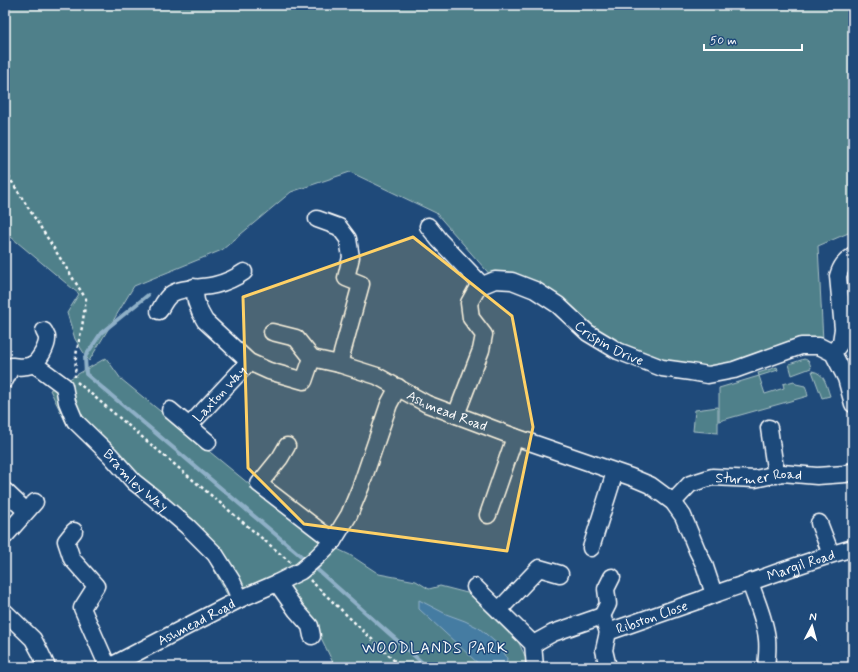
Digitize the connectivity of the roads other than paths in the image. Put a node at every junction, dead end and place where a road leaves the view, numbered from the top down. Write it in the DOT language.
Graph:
graph roads {
  1 [pos="317,219"];
  2 [pos="428,226"];
  3 [pos="853,256"];
  4 [pos="244,272"];
  5 [pos="482,285"];
  6 [pos="194,287"];
  7 [pos="159,311"];
  8 [pos="44,331"];
  9 [pos="272,332"];
  10 [pos="833,353"];
  11 [pos="312,358"];
  12 [pos="249,362"];
  13 [pos="33,364"];
  14 [pos="339,364"];
  15 [pos="5,380"];
  16 [pos="398,387"];
  17 [pos="853,404"];
  18 [pos="170,410"];
  19 [pos="456,415"];
  20 [pos="190,425"];
  21 [pos="769,428"];
  22 [pos="515,437"];
  23 [pos="208,442"];
  24 [pos="288,446"];
  25 [pos="615,472"];
  26 [pos="853,472"];
  27 [pos="776,474"];
  28 [pos="5,491"];
  29 [pos="673,502"];
  30 [pos="488,515"];
  31 [pos="819,523"];
  32 [pos="74,531"];
  33 [pos="5,536"];
  34 [pos="333,541"];
  35 [pos="591,548"];
  36 [pos="853,548"];
  37 [pos="831,554"];
  38 [pos="560,574"];
  39 [pos="612,577"];
  40 [pos="750,582"];
  41 [pos="277,583"];
  42 [pos="475,587"];
  43 [pos="714,594"];
  44 [pos="240,599"];
  45 [pos="499,610"];
  46 [pos="5,612"];
  47 [pos="602,616"];
  48 [pos="608,632"];
  49 [pos="312,636"];
  50 [pos="533,644"];
  51 [pos="133,661"];
  52 [pos="47,667"];
  53 [pos="108,667"];
  54 [pos="535,667"];
  55 [pos="608,667"];
  56 [pos="766,667"];
  1 -- 14 [label="street"];
  2 -- 5 [label="street"];
  3 -- 10 [label="street"];
  4 -- 6 [label="street"];
  5 -- 10 [label="street, Crispin Drive"];
  5 -- 19 [label="street"];
  6 -- 7 [label="street"];
  6 -- 12 [label="street, Laxton Way"];
  8 -- 13 [label="street"];
  9 -- 11 [label="street"];
  10 -- 17 [label="street"];
  11 -- 12 [label="street, Laxton Way"];
  11 -- 14 [label="street"];
  12 -- 20 [label="street, Laxton Way"];
  13 -- 15 [label="street"];
  13 -- 44 [label="street, Bramley Way"];
  14 -- 16 [label="street"];
  16 -- 19 [label="street, Ashmead Road"];
  16 -- 34 [label="street, Ashmead Road"];
  18 -- 20 [label="street, Laxton Way"];
  19 -- 22 [label="street, Ashmead Road"];
  20 -- 23 [label="street, Laxton Way"];
  21 -- 27 [label="street"];
  22 -- 25 [label="street, Ashmead Road"];
  22 -- 30 [label="street"];
  24 -- 34 [label="street"];
  25 -- 29 [label="street, Ashmead Road"];
  25 -- 35 [label="street"];
  26 -- 27 [label="street, Sturmer Road"];
  27 -- 29 [label="street, Sturmer Road"];
  28 -- 33 [label="street"];
  29 -- 43 [label="street, Ashmead Road"];
  31 -- 37 [label="street"];
  32 -- 53 [label="street"];
  34 -- 41 [label="street, Ashmead Road"];
  36 -- 37 [label="street, Margil Road"];
  37 -- 40 [label="street, Margil Road"];
  38 -- 45 [label="street"];
  39 -- 47 [label="street"];
  40 -- 43 [label="street"];
  40 -- 56 [label="street"];
  41 -- 44 [label="street, Ashmead Road"];
  41 -- 49 [label="street"];
  42 -- 45 [label="street"];
  43 -- 48 [label="street, Ribston Close"];
  44 -- 51 [label="street, Ashmead Road"];
  45 -- 50 [label="street"];
  46 -- 52 [label="street"];
  47 -- 48 [label="street, Ribston Close"];
  47 -- 50 [label="street, Ribston Close"];
  48 -- 55 [label="street"];
  50 -- 54 [label="street"];
  51 -- 53 [label="street, Ashmead Road"];
}
